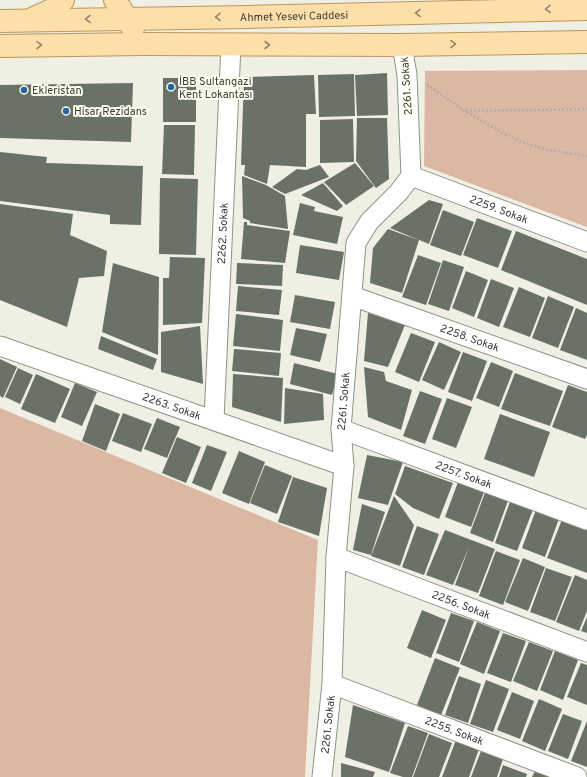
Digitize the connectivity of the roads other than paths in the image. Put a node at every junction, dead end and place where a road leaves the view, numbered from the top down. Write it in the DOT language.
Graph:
graph roads {
  1 [pos="63,0"];
  2 [pos="115,0"];
  3 [pos="587,8"];
  4 [pos="127,18"];
  5 [pos="28,20"];
  6 [pos="0,21"];
  7 [pos="587,42"];
  8 [pos="144,44"];
  9 [pos="231,45"];
  10 [pos="402,45"];
  11 [pos="0,46"];
  12 [pos="411,176"];
  13 [pos="587,242"];
  14 [pos="352,296"];
  15 [pos="0,346"];
  16 [pos="587,380"];
  17 [pos="214,420"];
  18 [pos="341,429"];
  19 [pos="344,466"];
  20 [pos="587,520"];
  21 [pos="336,557"];
  22 [pos="587,652"];
  23 [pos="332,684"];
  24 [pos="322,777"];
  25 [pos="577,777"];
  1 -- 5 [label="main road"];
  2 -- 4 [label="main road"];
  3 -- 4 [label="main road, Ahmet Yesevi Caddesi, one-way"];
  4 -- 5 [label="main road, Ahmet Yesevi Caddesi, one-way"];
  4 -- 8 [label="main road"];
  5 -- 6 [label="main road, Ahmet Yesevi Caddesi"];
  10 -- 7 [label="main road, one-way"];
  8 -- 9 [label="main road"];
  11 -- 8 [label="main road, one-way"];
  9 -- 10 [label="main road, one-way"];
  9 -- 17 [label="street, 2262. Sokak"];
  10 -- 12 [label="street, 2261. Sokak"];
  12 -- 13 [label="street, 2259. Sokak"];
  12 -- 14 [label="street, 2261. Sokak"];
  14 -- 16 [label="street, 2258. Sokak"];
  14 -- 18 [label="street, 2261. Sokak"];
  15 -- 17 [label="street, 2263. Sokak"];
  17 -- 19 [label="street, 2263. Sokak"];
  18 -- 19 [label="street, 2261. Sokak"];
  18 -- 20 [label="street, 2257. Sokak"];
  19 -- 21 [label="street, 2261. Sokak"];
  21 -- 22 [label="street, 2256. Sokak"];
  21 -- 23 [label="street, 2261. Sokak"];
  23 -- 24 [label="street, 2261. Sokak"];
  23 -- 25 [label="street, 2255. Sokak"];
}
